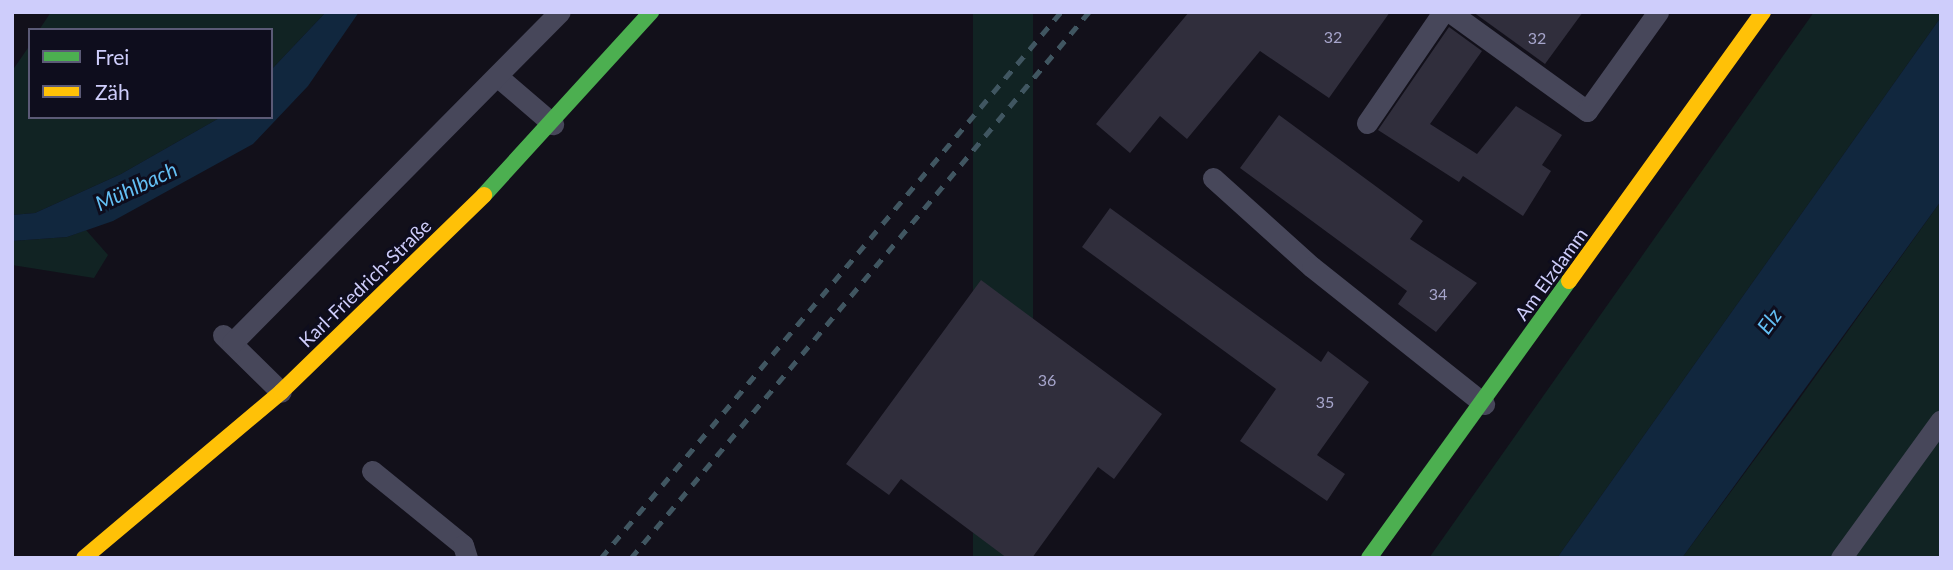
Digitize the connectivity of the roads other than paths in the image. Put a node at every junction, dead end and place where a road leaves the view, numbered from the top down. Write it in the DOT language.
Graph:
graph roads {
  1 [pos="560,12"];
  2 [pos="651,12"];
  3 [pos="1443,12"];
  4 [pos="1450,12"];
  5 [pos="1658,12"];
  6 [pos="1763,12"];
  7 [pos="497,76"];
  8 [pos="1367,123"];
  9 [pos="553,124"];
  10 [pos="1213,178"];
  11 [pos="281,393"];
  12 [pos="1484,404"];
  13 [pos="1941,421"];
  14 [pos="372,471"];
  15 [pos="84,558"];
  16 [pos="467,558"];
  17 [pos="1369,558"];
  18 [pos="1842,558"];
  1 -- 7 [label="lane"];
  2 -- 9 [label="main road, Karl-Friedrich-Straße"];
  3 -- 8 [label="lane"];
  4 -- 5 [label="lane"];
  6 -- 12 [label="main road, Am Elzdamm"];
  7 -- 9 [label="lane"];
  7 -- 11 [label="lane"];
  9 -- 11 [label="main road, Karl-Friedrich-Straße"];
  10 -- 12 [label="lane"];
  11 -- 15 [label="main road, Karl-Friedrich-Straße"];
  12 -- 17 [label="main road, Am Elzdamm"];
  13 -- 18 [label="lane"];
  14 -- 16 [label="lane"];
}
